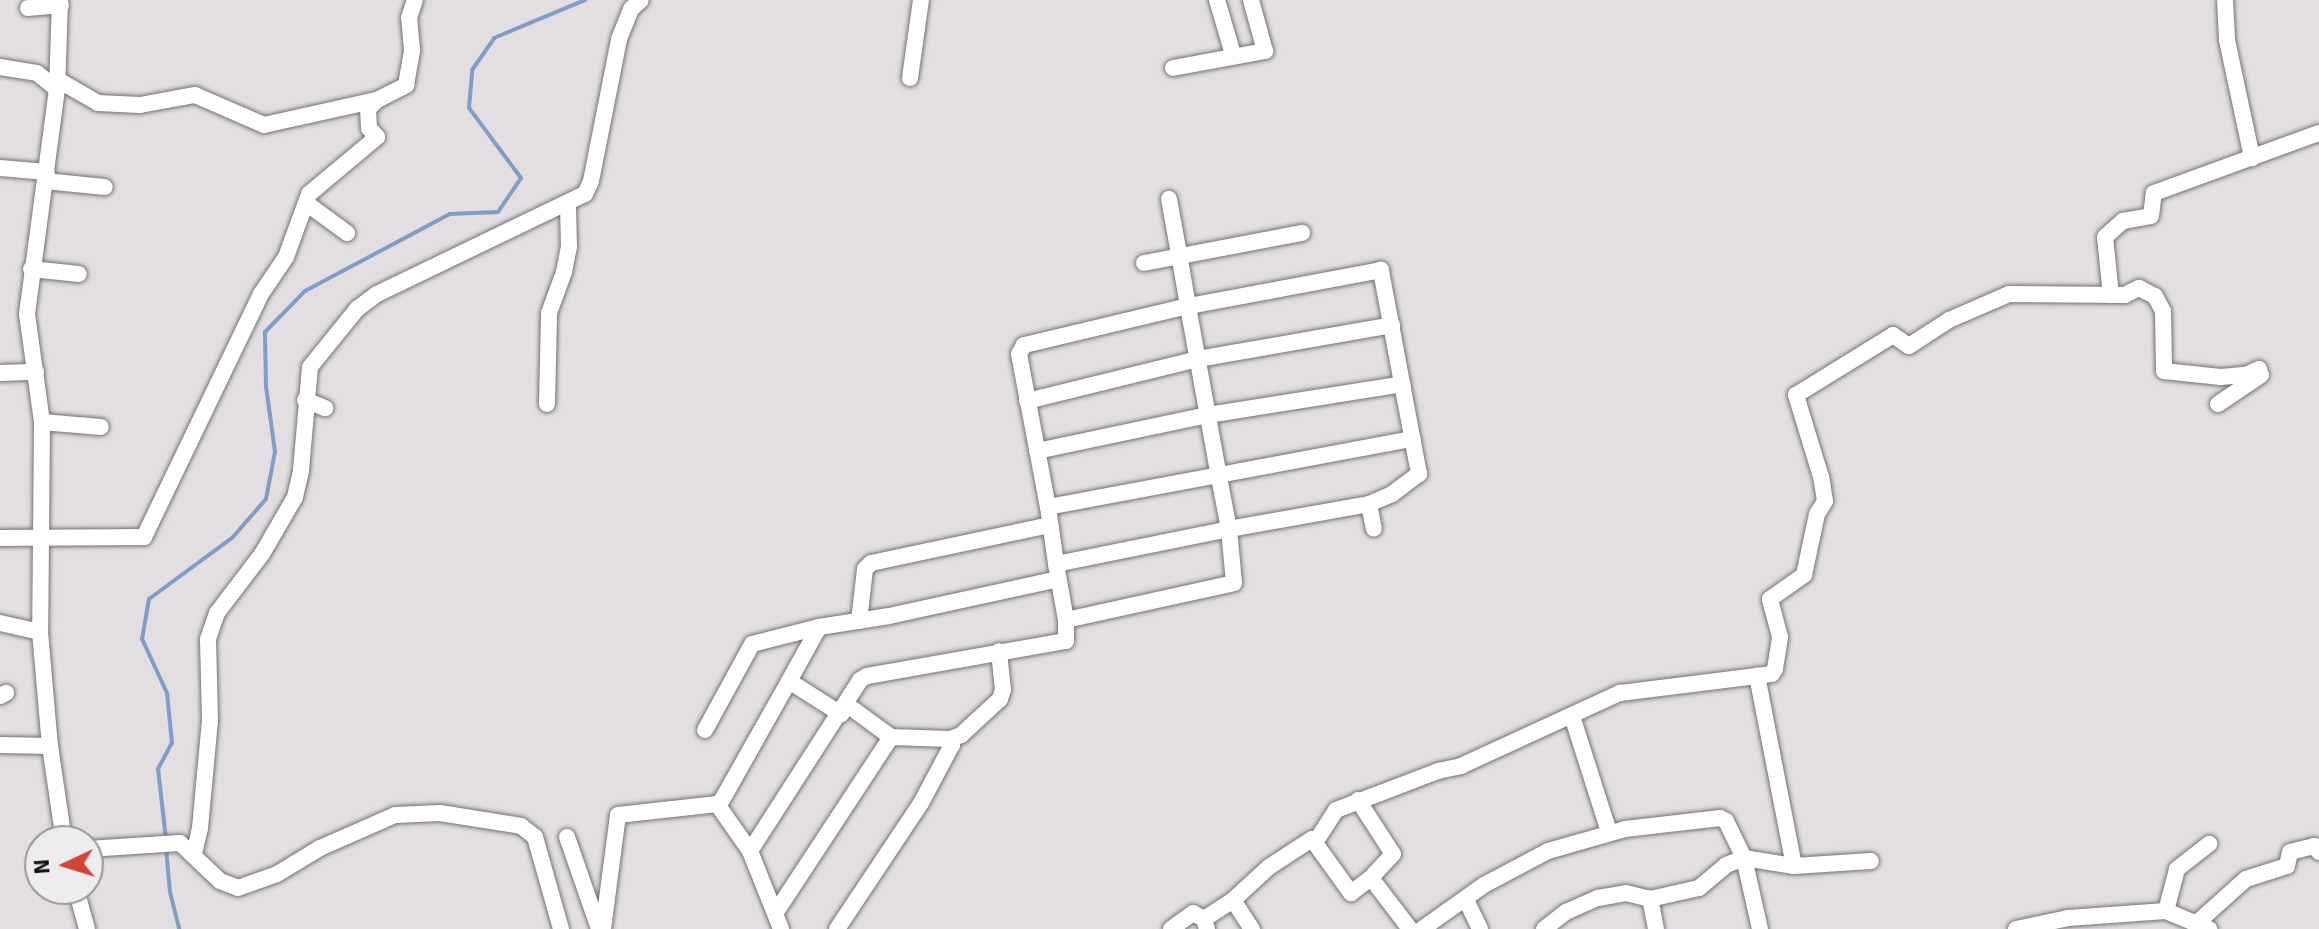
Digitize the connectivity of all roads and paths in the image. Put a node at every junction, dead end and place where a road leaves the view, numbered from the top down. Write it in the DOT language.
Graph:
graph roads {
  1 [pos="415,0"];
  2 [pos="641,0"];
  3 [pos="921,0"];
  4 [pos="1217,0"];
  5 [pos="1251,0"];
  6 [pos="2225,0"];
  7 [pos="60,2"];
  8 [pos="28,8"];
  9 [pos="1232,51"];
  10 [pos="0,67"];
  11 [pos="1173,68"];
  12 [pos="910,78"];
  13 [pos="58,85"];
  14 [pos="377,100"];
  15 [pos="2319,133"];
  16 [pos="2252,158"];
  17 [pos="0,168"];
  18 [pos="46,177"];
  19 [pos="105,187"];
  20 [pos="1169,199"];
  21 [pos="306,203"];
  22 [pos="568,205"];
  23 [pos="347,233"];
  24 [pos="1302,233"];
  25 [pos="1179,254"];
  26 [pos="1144,263"];
  27 [pos="31,269"];
  28 [pos="79,274"];
  29 [pos="2111,295"];
  30 [pos="1188,306"];
  31 [pos="1392,325"];
  32 [pos="1198,359"];
  33 [pos="36,372"];
  34 [pos="0,373"];
  35 [pos="1403,384"];
  36 [pos="305,400"];
  37 [pos="1027,401"];
  38 [pos="547,404"];
  39 [pos="2218,404"];
  40 [pos="325,408"];
  41 [pos="1208,415"];
  42 [pos="52,423"];
  43 [pos="101,427"];
  44 [pos="1413,439"];
  45 [pos="1037,451"];
  46 [pos="1219,477"];
  47 [pos="1369,504"];
  48 [pos="1048,507"];
  49 [pos="1050,525"];
  50 [pos="1229,529"];
  51 [pos="1374,529"];
  52 [pos="0,538"];
  53 [pos="43,539"];
  54 [pos="1057,571"];
  55 [pos="1066,620"];
  56 [pos="859,621"];
  57 [pos="0,623"];
  58 [pos="819,627"];
  59 [pos="40,632"];
  60 [pos="999,651"];
  61 [pos="1757,676"];
  62 [pos="789,681"];
  63 [pos="843,709"];
  64 [pos="1572,716"];
  65 [pos="705,730"];
  66 [pos="891,737"];
  67 [pos="950,739"];
  68 [pos="0,745"];
  69 [pos="50,746"];
  70 [pos="1358,800"];
  71 [pos="717,804"];
  72 [pos="62,825"];
  73 [pos="1609,832"];
  74 [pos="567,837"];
  75 [pos="1316,841"];
  76 [pos="2209,844"];
  77 [pos="104,848"];
  78 [pos="750,851"];
  79 [pos="2319,852"];
  80 [pos="194,854"];
  81 [pos="1744,858"];
  82 [pos="1871,861"];
  83 [pos="1794,866"];
  84 [pos="1371,878"];
  85 [pos="1650,899"];
  86 [pos="1233,900"];
  87 [pos="1466,900"];
  88 [pos="80,905"];
  89 [pos="2166,911"];
  90 [pos="776,912"];
  91 [pos="2100,922"];
  92 [pos="2068,923"];
  93 [pos="1206,924"];
  94 [pos="2203,926"];
  95 [pos="87,929"];
  96 [pos="561,929"];
  97 [pos="601,929"];
  98 [pos="781,929"];
  99 [pos="837,929"];
  100 [pos="1171,929"];
  101 [pos="1252,929"];
  102 [pos="1410,929"];
  103 [pos="1422,929"];
  104 [pos="1480,929"];
  105 [pos="1544,929"];
  106 [pos="1656,929"];
  107 [pos="1760,929"];
  108 [pos="2016,929"];
  1 -- 14 [label="street"];
  2 -- 22 [label="street"];
  3 -- 12 [label="street"];
  4 -- 9 [label="street"];
  5 -- 11 [label="street"];
  6 -- 16 [label="street"];
  7 -- 8 [label="street"];
  7 -- 13 [label="street"];
  10 -- 13 [label="street"];
  13 -- 14 [label="street"];
  13 -- 18 [label="street"];
  14 -- 21 [label="street"];
  15 -- 16 [label="street"];
  16 -- 29 [label="street"];
  17 -- 18 [label="street"];
  18 -- 19 [label="street"];
  18 -- 27 [label="street"];
  20 -- 25 [label="street"];
  21 -- 23 [label="street"];
  21 -- 53 [label="street"];
  22 -- 36 [label="street"];
  22 -- 38 [label="street"];
  24 -- 25 [label="street"];
  25 -- 26 [label="street"];
  25 -- 30 [label="street"];
  27 -- 28 [label="street"];
  27 -- 33 [label="street"];
  29 -- 39 [label="street"];
  29 -- 61 [label="street"];
  30 -- 31 [label="street"];
  30 -- 32 [label="street"];
  30 -- 37 [label="street"];
  31 -- 32 [label="street"];
  31 -- 35 [label="street"];
  32 -- 37 [label="street"];
  32 -- 41 [label="street"];
  33 -- 34 [label="street"];
  33 -- 42 [label="street"];
  35 -- 41 [label="street"];
  35 -- 44 [label="street"];
  36 -- 40 [label="street"];
  36 -- 80 [label="street"];
  37 -- 45 [label="street"];
  41 -- 45 [label="street"];
  41 -- 46 [label="street"];
  42 -- 43 [label="street"];
  42 -- 53 [label="street"];
  44 -- 46 [label="street"];
  44 -- 47 [label="street"];
  45 -- 48 [label="street"];
  46 -- 48 [label="street"];
  46 -- 50 [label="street"];
  47 -- 50 [label="street"];
  47 -- 51 [label="street"];
  48 -- 49 [label="street"];
  49 -- 54 [label="street"];
  49 -- 56 [label="street"];
  50 -- 54 [label="street"];
  50 -- 55 [label="street"];
  52 -- 53 [label="street"];
  53 -- 59 [label="street"];
  54 -- 55 [label="street"];
  54 -- 56 [label="street"];
  55 -- 60 [label="street"];
  56 -- 58 [label="street"];
  57 -- 59 [label="street"];
  58 -- 62 [label="street"];
  58 -- 65 [label="street"];
  59 -- 69 [label="street"];
  60 -- 63 [label="street"];
  60 -- 67 [label="street"];
  61 -- 64 [label="street"];
  61 -- 83 [label="street"];
  62 -- 63 [label="street"];
  62 -- 71 [label="street"];
  63 -- 66 [label="street"];
  63 -- 78 [label="street"];
  64 -- 70 [label="street"];
  64 -- 73 [label="street"];
  66 -- 67 [label="street"];
  66 -- 90 [label="street"];
  67 -- 99 [label="street"];
  68 -- 69 [label="street"];
  69 -- 72 [label="street"];
  70 -- 75 [label="street"];
  70 -- 84 [label="street"];
  71 -- 78 [label="street"];
  71 -- 97 [label="street"];
  73 -- 81 [label="street"];
  73 -- 87 [label="street"];
  74 -- 97 [label="street"];
  75 -- 84 [label="street"];
  75 -- 86 [label="street"];
  76 -- 89 [label="street"];
  77 -- 80 [label="street"];
  78 -- 90 [label="street"];
  79 -- 94 [label="street"];
  80 -- 96 [label="street"];
  81 -- 83 [label="street"];
  81 -- 85 [label="street"];
  81 -- 107 [label="street"];
  82 -- 83 [label="street"];
  84 -- 102 [label="street"];
  85 -- 105 [label="street"];
  85 -- 106 [label="street"];
  86 -- 93 [label="street"];
  86 -- 101 [label="street"];
  87 -- 103 [label="street"];
  87 -- 104 [label="street"];
  88 -- 95 [label="street"];
  89 -- 91 [label="street"];
  89 -- 94 [label="street"];
  90 -- 98 [label="street"];
  91 -- 92 [label="street"];
  92 -- 108 [label="street"];
  93 -- 100 [label="street"];
}
